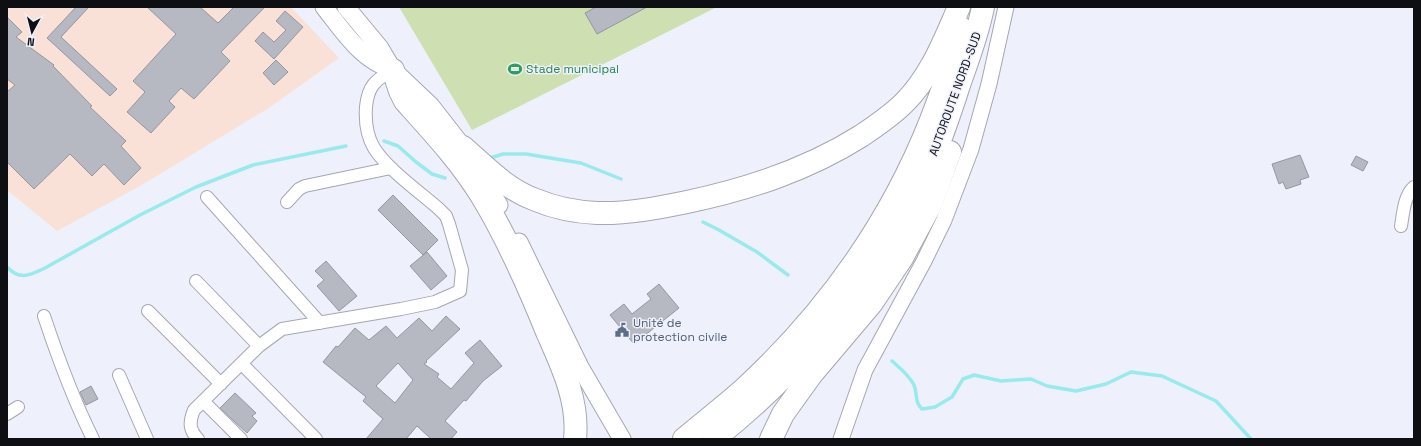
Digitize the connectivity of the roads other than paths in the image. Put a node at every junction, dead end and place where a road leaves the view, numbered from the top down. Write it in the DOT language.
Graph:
graph roads {
  1 [pos="324,7"];
  2 [pos="346,7"];
  3 [pos="959,7"];
  4 [pos="964,7"];
  5 [pos="983,7"];
  6 [pos="1006,7"];
  7 [pos="966,64"];
  8 [pos="393,70"];
  9 [pos="463,147"];
  10 [pos="391,168"];
  11 [pos="1414,186"];
  12 [pos="207,197"];
  13 [pos="288,202"];
  14 [pos="1400,226"];
  15 [pos="196,281"];
  16 [pos="148,311"];
  17 [pos="44,316"];
  18 [pos="320,323"];
  19 [pos="259,346"];
  20 [pos="242,364"];
  21 [pos="118,375"];
  22 [pos="221,384"];
  23 [pos="203,401"];
  24 [pos="18,407"];
  25 [pos="7,414"];
  26 [pos="93,439"];
  27 [pos="146,439"];
  28 [pos="198,439"];
  29 [pos="241,439"];
  30 [pos="316,439"];
  31 [pos="575,439"];
  32 [pos="622,439"];
  33 [pos="684,439"];
  34 [pos="714,439"];
  35 [pos="771,439"];
  36 [pos="841,439"];
  1 -- 8 [label="main road"];
  2 -- 8 [label="main road"];
  3 -- 9 [label="highway"];
  4 -- 33 [label="highway, AUTOROUTE NORD-SUD"];
  5 -- 7 [label="highway, AUTOROUTE NORD-SUD"];
  6 -- 36 [label="street"];
  7 -- 34 [label="highway, AUTOROUTE NORD-SUD"];
  7 -- 35 [label="highway"];
  8 -- 9 [label="main road"];
  8 -- 10 [label="street"];
  8 -- 31 [label="highway"];
  9 -- 32 [label="main road"];
  10 -- 13 [label="street"];
  10 -- 18 [label="street"];
  11 -- 14 [label="street"];
  12 -- 18 [label="street"];
  15 -- 19 [label="street"];
  16 -- 22 [label="street"];
  17 -- 26 [label="street"];
  18 -- 19 [label="street"];
  19 -- 20 [label="street"];
  20 -- 22 [label="street"];
  20 -- 30 [label="street"];
  21 -- 27 [label="street"];
  22 -- 23 [label="street"];
  23 -- 28 [label="street"];
  23 -- 29 [label="street"];
  24 -- 25 [label="street"];
}
